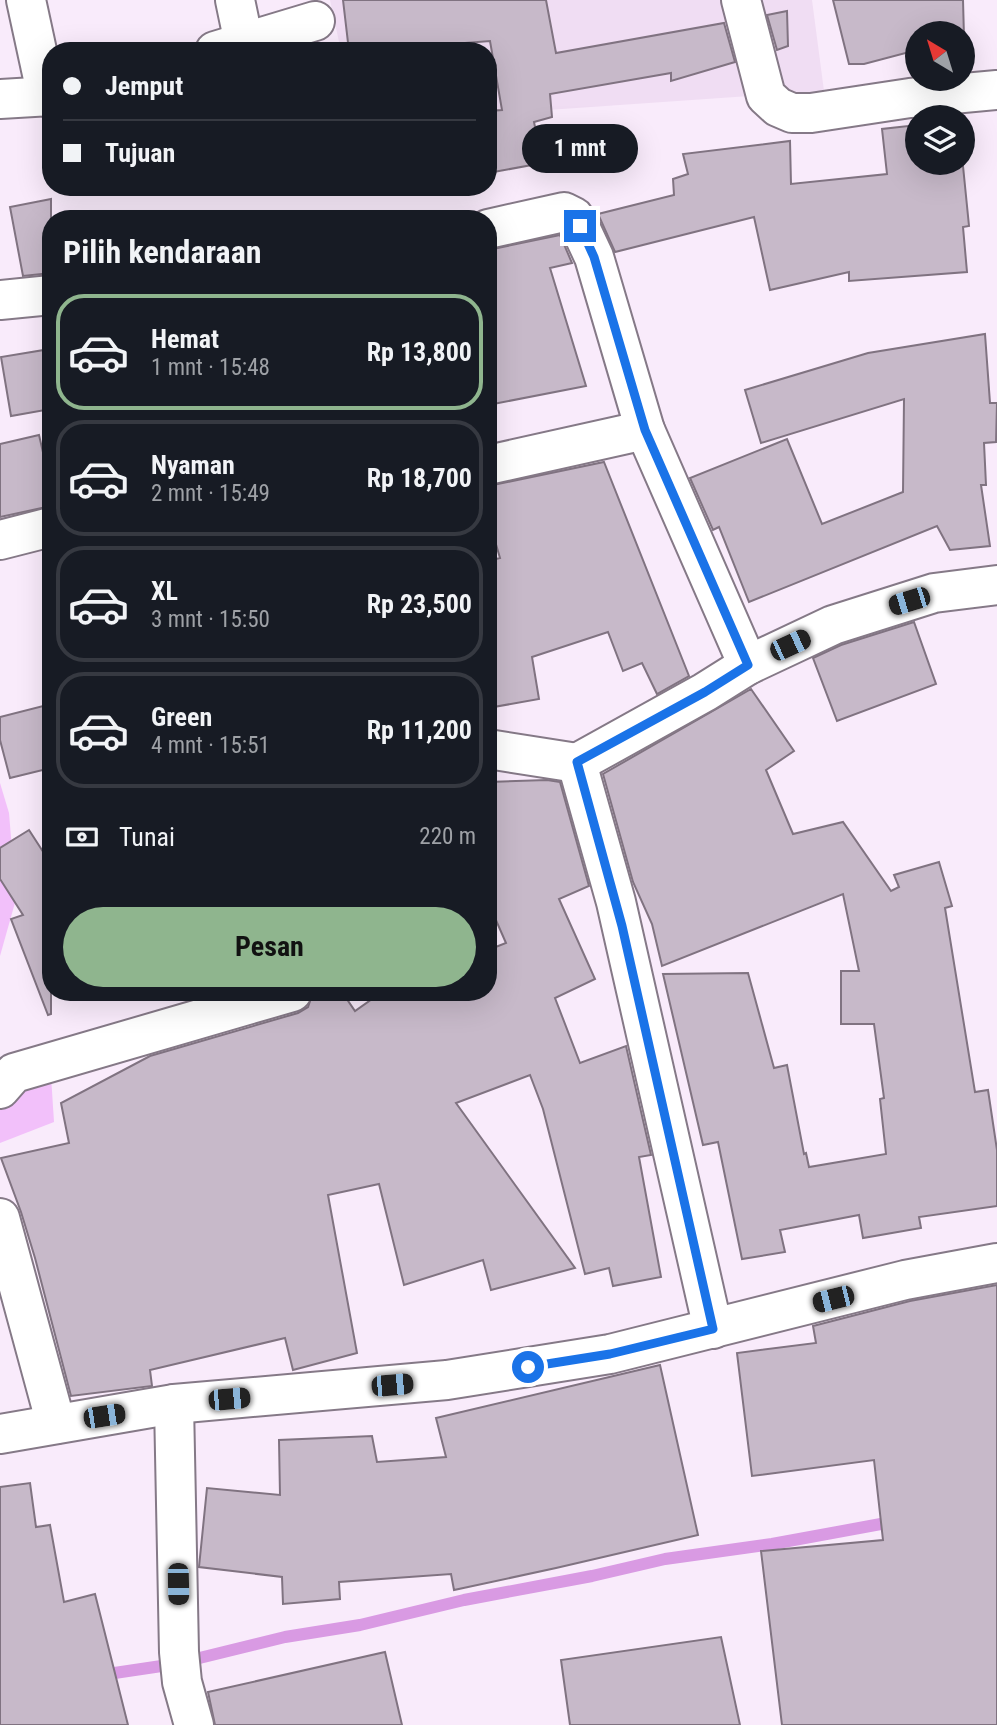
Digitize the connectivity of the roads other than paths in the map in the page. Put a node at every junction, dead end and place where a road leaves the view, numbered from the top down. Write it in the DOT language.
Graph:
graph roads {
  1 [pos="26,0"];
  2 [pos="235,0"];
  3 [pos="741,0"];
  4 [pos="315,21"];
  5 [pos="231,42"];
  6 [pos="246,42"];
  7 [pos="42,67"];
  8 [pos="997,90"];
  9 [pos="42,97"];
  10 [pos="0,99"];
  11 [pos="497,227"];
  12 [pos="42,296"];
  13 [pos="0,300"];
  14 [pos="645,430"];
  15 [pos="497,463"];
  16 [pos="42,529"];
  17 [pos="0,540"];
  18 [pos="997,585"];
  19 [pos="748,665"];
  20 [pos="497,750"];
  21 [pos="577,762"];
  22 [pos="261,1001"];
  23 [pos="0,1089"];
  24 [pos="0,1218"];
  25 [pos="997,1263"];
  26 [pos="713,1329"];
  27 [pos="174,1404"];
  28 [pos="56,1424"];
  29 [pos="0,1434"];
  30 [pos="194,1725"];
  1 -- 7 [label="street"];
  2 -- 5 [label="street"];
  3 -- 8 [label="street"];
  4 -- 6 [label="street"];
  9 -- 10 [label="street"];
  11 -- 14 [label="street"];
  12 -- 13 [label="street"];
  14 -- 15 [label="street"];
  14 -- 19 [label="street"];
  16 -- 17 [label="street"];
  18 -- 19 [label="street"];
  19 -- 21 [label="street"];
  20 -- 21 [label="street"];
  21 -- 26 [label="street"];
  22 -- 23 [label="street"];
  24 -- 28 [label="street"];
  25 -- 26 [label="street"];
  26 -- 27 [label="street"];
  27 -- 28 [label="street"];
  27 -- 30 [label="street"];
  28 -- 29 [label="street"];
}
